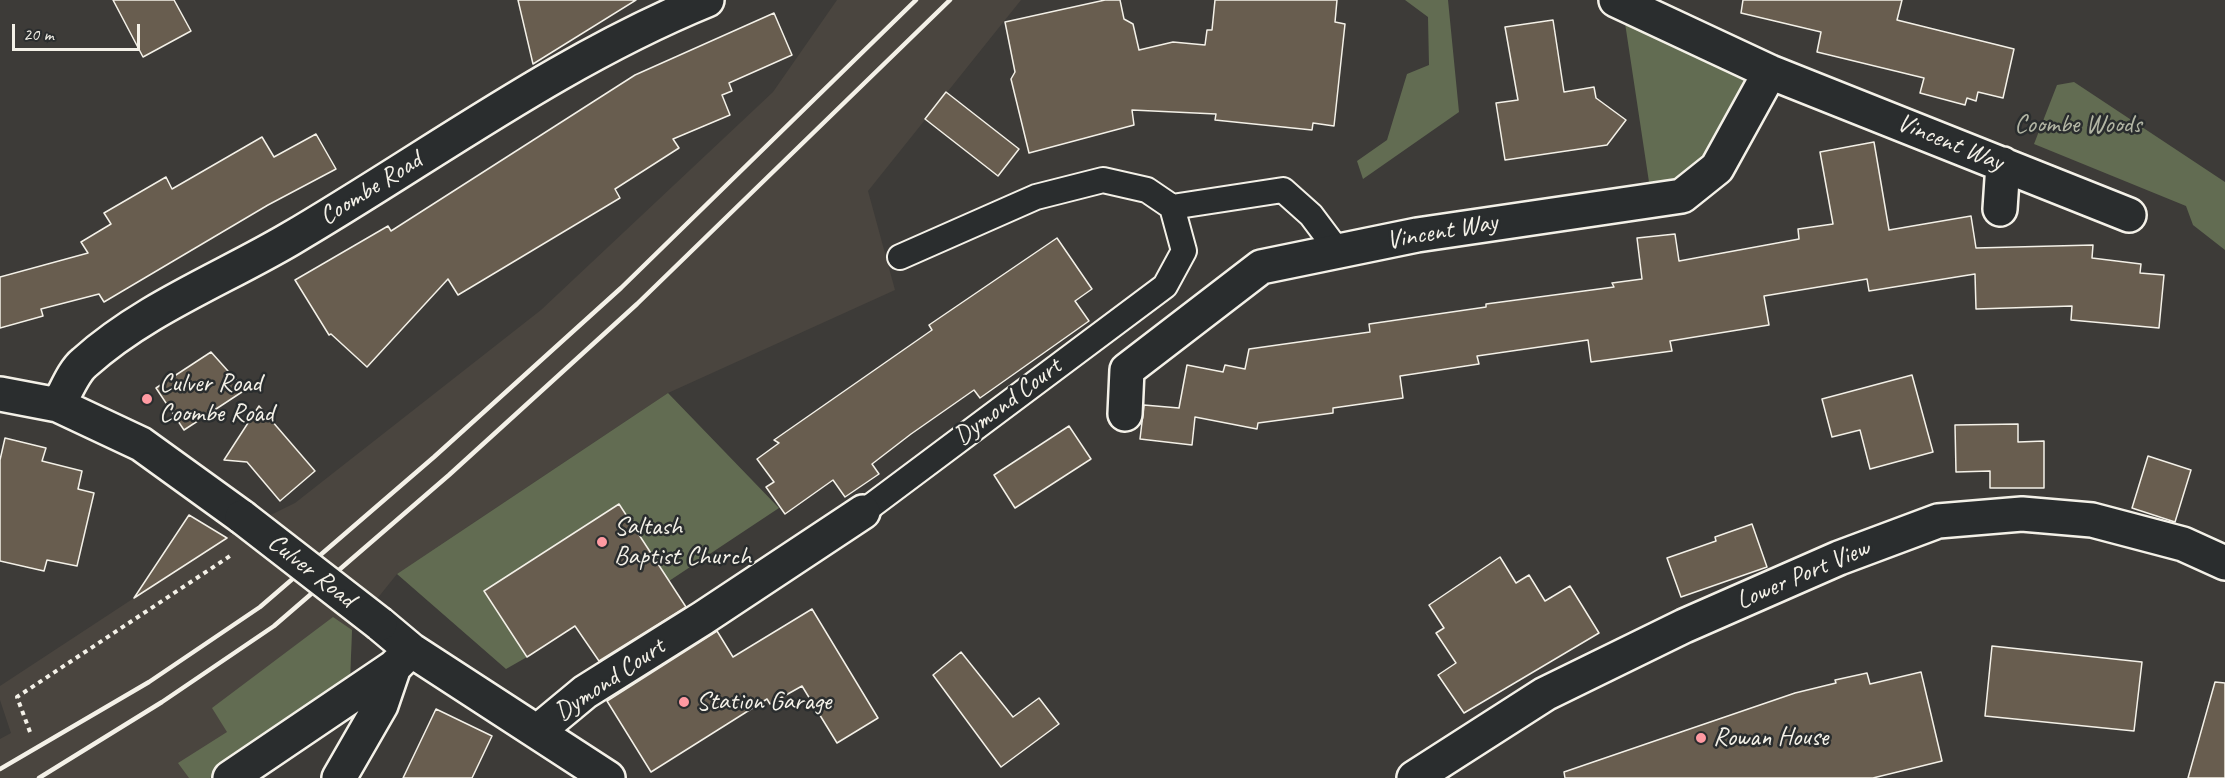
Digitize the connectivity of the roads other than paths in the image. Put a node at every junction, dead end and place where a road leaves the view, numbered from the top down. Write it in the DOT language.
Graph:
graph roads {
  1 [pos="706,0"];
  2 [pos="1616,0"];
  3 [pos="1770,72"];
  4 [pos="2003,164"];
  5 [pos="1172,207"];
  6 [pos="2000,209"];
  7 [pos="2129,215"];
  8 [pos="1338,251"];
  9 [pos="900,257"];
  10 [pos="0,394"];
  11 [pos="58,405"];
  12 [pos="1125,414"];
  13 [pos="863,512"];
  14 [pos="2225,563"];
  15 [pos="403,658"];
  16 [pos="538,731"];
  17 [pos="230,778"];
  18 [pos="339,778"];
  19 [pos="608,778"];
  20 [pos="1414,778"];
  1 -- 11 [label="street, Coombe Road"];
  2 -- 3 [label="street, Vincent Way"];
  3 -- 4 [label="street, Vincent Way"];
  3 -- 8 [label="street, Vincent Way"];
  4 -- 6 [label="street"];
  4 -- 7 [label="street, Vincent Way"];
  5 -- 8 [label="lane"];
  5 -- 9 [label="lane"];
  5 -- 13 [label="lane, Dymond Court"];
  8 -- 12 [label="street, Vincent Way"];
  10 -- 11 [label="street, Culver Road"];
  11 -- 15 [label="street, Culver Road, bridge"];
  13 -- 16 [label="street, Dymond Court"];
  14 -- 20 [label="street, Lower Port View"];
  15 -- 16 [label="street, Culver Road"];
  15 -- 17 [label="street"];
  15 -- 18 [label="street"];
  16 -- 19 [label="street, Culver Road"];
}
